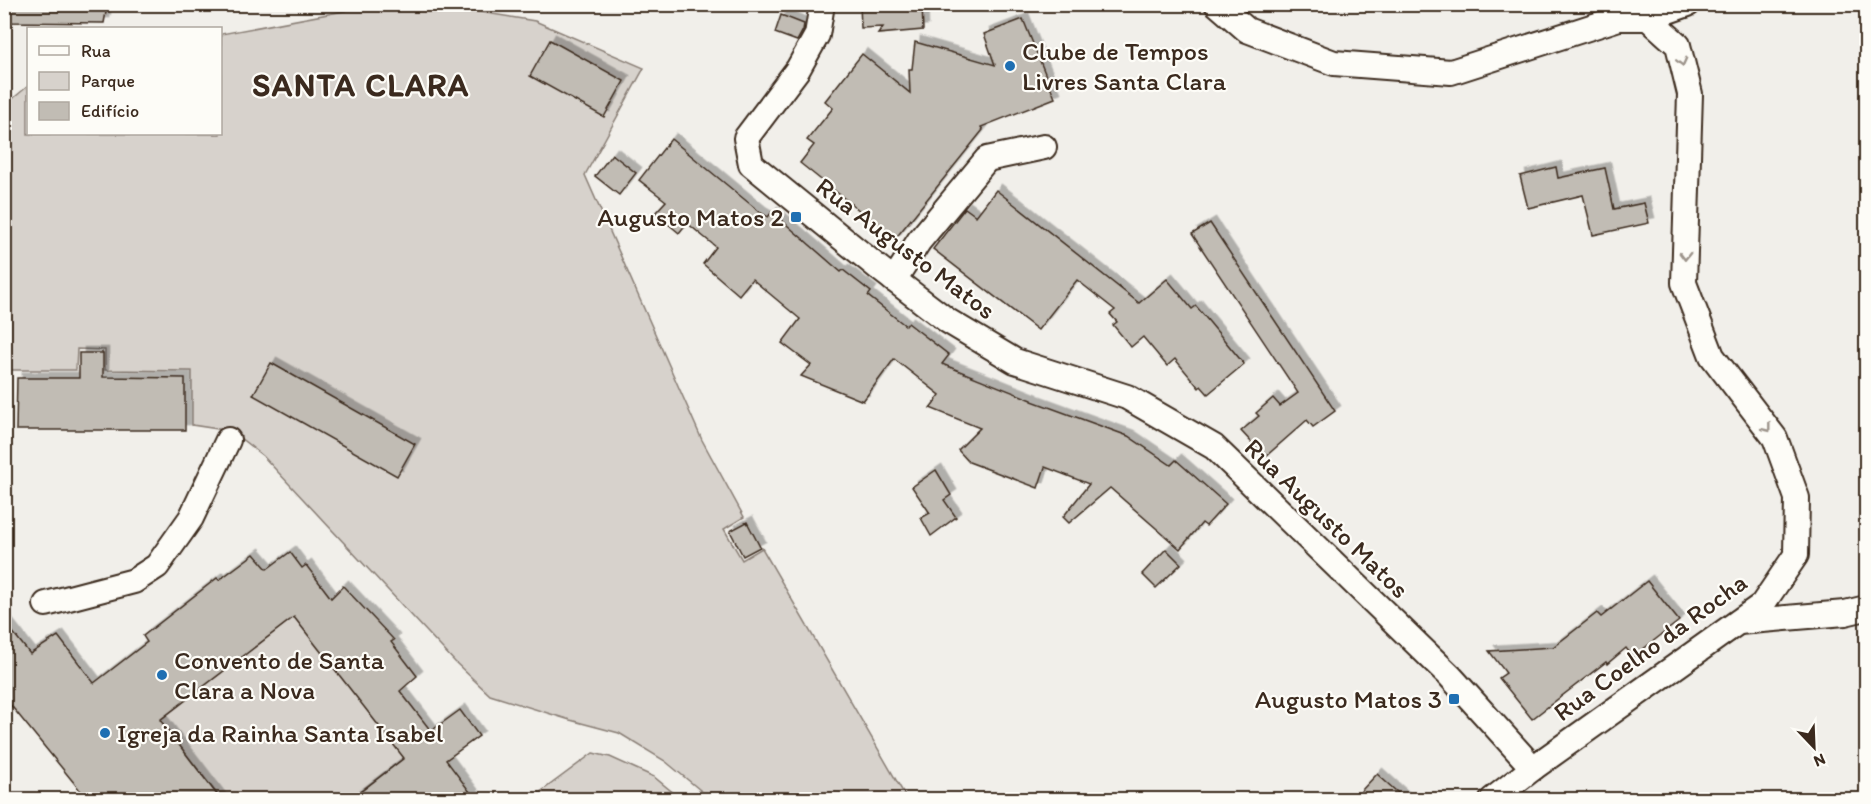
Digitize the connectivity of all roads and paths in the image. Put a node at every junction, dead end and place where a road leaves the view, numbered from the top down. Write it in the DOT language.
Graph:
graph roads {
  1 [pos="822,4"];
  2 [pos="1217,4"];
  3 [pos="1688,4"];
  4 [pos="1634,14"];
  5 [pos="1044,147"];
  6 [pos="894,280"];
  7 [pos="228,440"];
  8 [pos="46,604"];
  9 [pos="1866,608"];
  10 [pos="1736,622"];
  11 [pos="1533,768"];
  12 [pos="1492,800"];
  1 -- 6 [label="street, Rua Augusto Matos"];
  2 -- 4 [label="street"];
  3 -- 4 [label="street"];
  4 -- 10 [label="street, Rua Coelho da Rocha, one-way"];
  5 -- 6 [label="street"];
  6 -- 11 [label="street, Rua Augusto Matos"];
  7 -- 8 [label="street"];
  9 -- 10 [label="street"];
  10 -- 11 [label="street, Rua Coelho da Rocha"];
  11 -- 12 [label="street, Rua Coelho da Rocha"];
}
